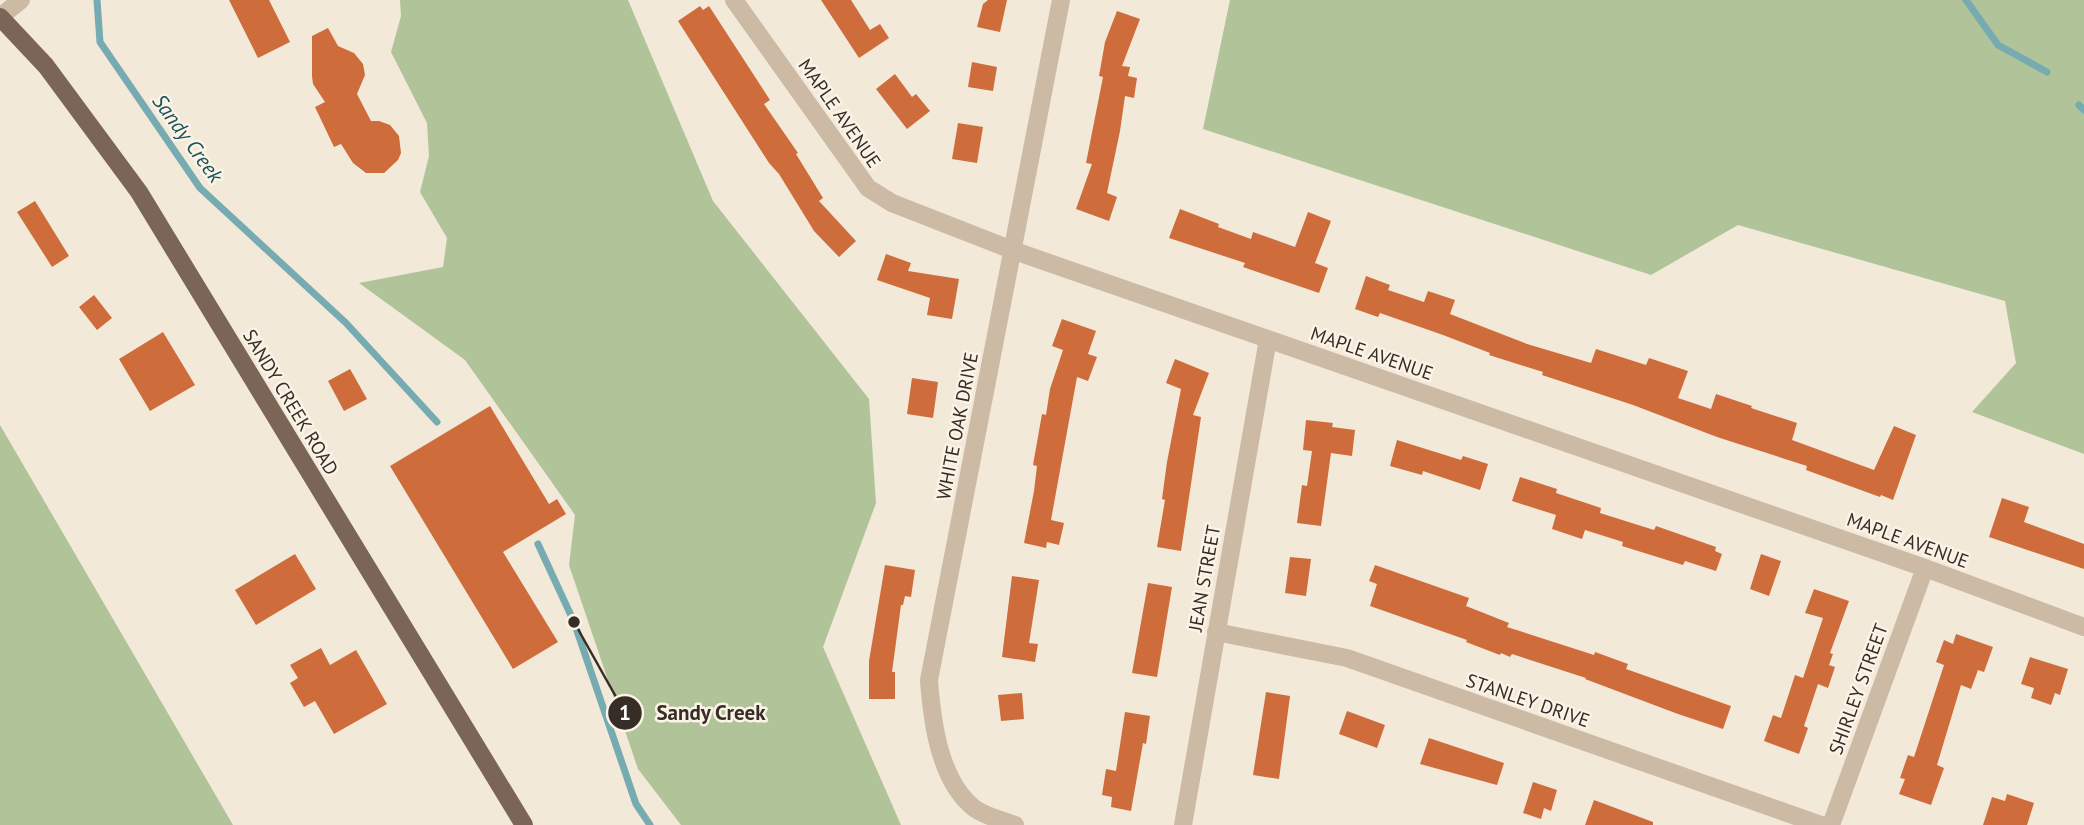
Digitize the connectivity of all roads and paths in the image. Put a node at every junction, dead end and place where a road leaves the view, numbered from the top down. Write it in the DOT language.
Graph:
graph roads {
  1 [pos="21,0"];
  2 [pos="734,0"];
  3 [pos="1061,0"];
  4 [pos="0,17"];
  5 [pos="1012,250"];
  6 [pos="1268,339"];
  7 [pos="1926,568"];
  8 [pos="2084,627"];
  9 [pos="1216,632"];
  10 [pos="524,825"];
  11 [pos="1015,825"];
  12 [pos="1183,825"];
  13 [pos="1821,825"];
  14 [pos="1831,825"];
  1 -- 4 [label="street"];
  2 -- 5 [label="street, MAPLE AVENUE"];
  3 -- 5 [label="street, WHITE OAK DRIVE"];
  4 -- 10 [label="main road, SANDY CREEK ROAD"];
  5 -- 6 [label="street, MAPLE AVENUE"];
  5 -- 11 [label="street, WHITE OAK DRIVE"];
  6 -- 7 [label="street, MAPLE AVENUE"];
  6 -- 9 [label="street, JEAN STREET"];
  7 -- 8 [label="street, MAPLE AVENUE"];
  7 -- 14 [label="street, SHIRLEY STREET"];
  9 -- 12 [label="street, JEAN STREET"];
  9 -- 13 [label="street, STANLEY DRIVE"];
}
